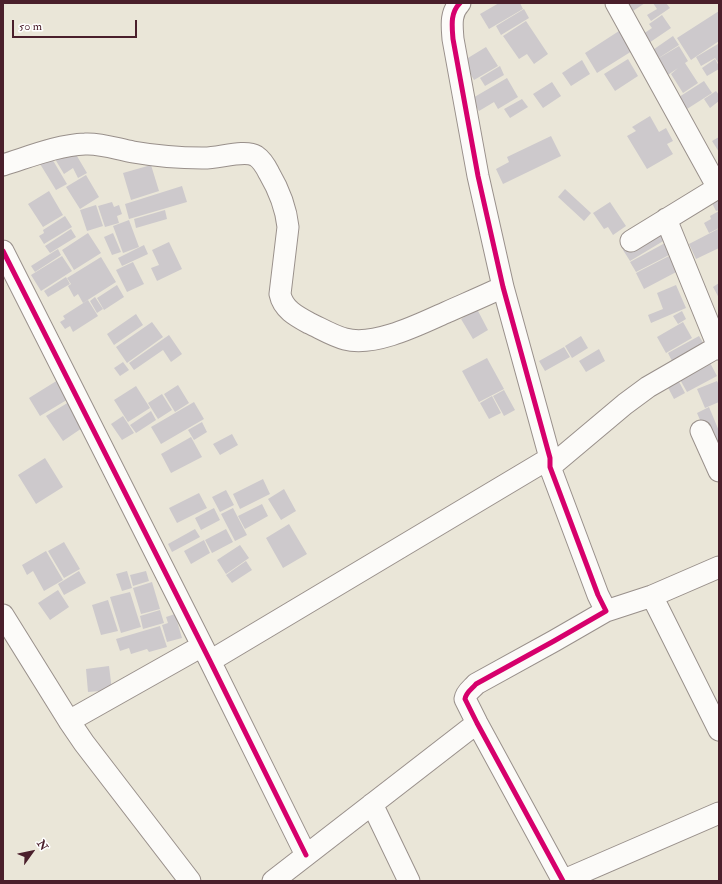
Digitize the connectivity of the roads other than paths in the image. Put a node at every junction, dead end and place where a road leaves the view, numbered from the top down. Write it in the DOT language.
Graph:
graph roads {
  1 [pos="460,3"];
  2 [pos="616,3"];
  3 [pos="3,165"];
  4 [pos="718,187"];
  5 [pos="666,219"];
  6 [pos="631,241"];
  7 [pos="3,251"];
  8 [pos="503,287"];
  9 [pos="719,347"];
  10 [pos="701,431"];
  11 [pos="550,462"];
  12 [pos="719,471"];
  13 [pos="719,567"];
  14 [pos="652,596"];
  15 [pos="606,611"];
  16 [pos="3,615"];
  17 [pos="206,653"];
  18 [pos="69,721"];
  19 [pos="477,723"];
  20 [pos="719,730"];
  21 [pos="372,804"];
  22 [pos="719,813"];
  23 [pos="306,855"];
  24 [pos="190,881"];
  25 [pos="273,881"];
  26 [pos="409,881"];
  27 [pos="562,881"];
  1 -- 8 [label="street"];
  2 -- 4 [label="street"];
  3 -- 8 [label="street"];
  4 -- 5 [label="street"];
  5 -- 6 [label="street"];
  5 -- 9 [label="street"];
  7 -- 17 [label="street"];
  8 -- 11 [label="street"];
  9 -- 11 [label="street"];
  10 -- 12 [label="street"];
  11 -- 15 [label="street"];
  11 -- 17 [label="street"];
  13 -- 14 [label="street"];
  14 -- 15 [label="street"];
  14 -- 20 [label="street"];
  15 -- 19 [label="street"];
  16 -- 18 [label="street"];
  17 -- 18 [label="street"];
  17 -- 23 [label="street"];
  18 -- 24 [label="street"];
  19 -- 21 [label="street"];
  19 -- 27 [label="street"];
  21 -- 23 [label="street"];
  21 -- 26 [label="street"];
  22 -- 27 [label="street"];
  23 -- 25 [label="street"];
}
